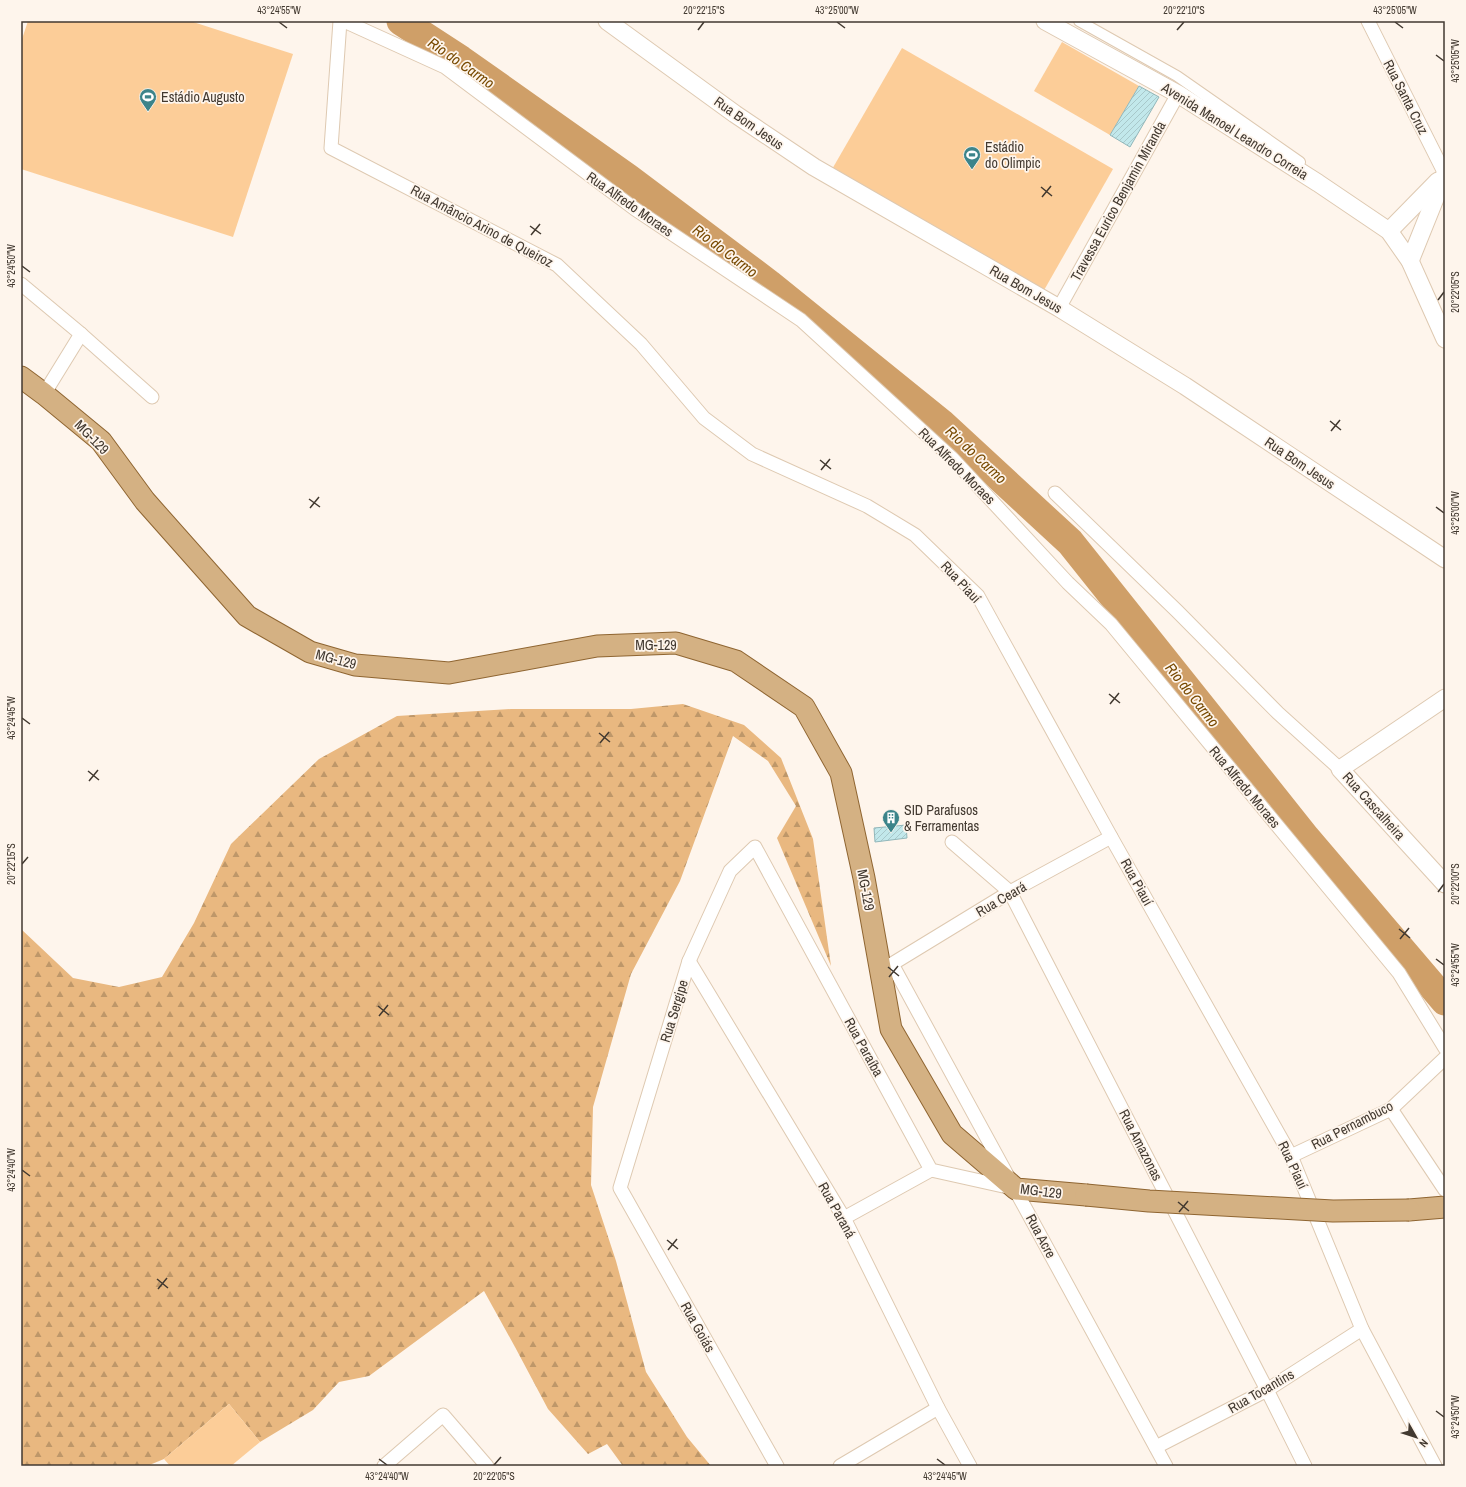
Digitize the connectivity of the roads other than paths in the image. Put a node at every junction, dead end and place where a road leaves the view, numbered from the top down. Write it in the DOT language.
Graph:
graph roads {
  1 [pos="340,21"];
  2 [pos="344,21"];
  3 [pos="607,21"];
  4 [pos="1045,21"];
  5 [pos="1079,21"];
  6 [pos="1368,21"];
  7 [pos="1178,94"];
  8 [pos="1445,174"];
  9 [pos="1391,230"];
  10 [pos="1410,261"];
  11 [pos="21,284"];
  12 [pos="1060,308"];
  13 [pos="81,334"];
  14 [pos="1445,339"];
  15 [pos="21,377"];
  16 [pos="44,394"];
  17 [pos="152,397"];
  18 [pos="704,418"];
  19 [pos="1055,493"];
  20 [pos="1445,559"];
  21 [pos="1445,698"];
  22 [pos="1340,769"];
  23 [pos="1111,837"];
  24 [pos="952,842"];
  25 [pos="755,847"];
  26 [pos="1445,884"];
  27 [pos="1010,892"];
  28 [pos="689,961"];
  29 [pos="892,964"];
  30 [pos="1445,1048"];
  31 [pos="1445,1058"];
  32 [pos="1391,1109"];
  33 [pos="1291,1156"];
  34 [pos="931,1170"];
  35 [pos="620,1188"];
  36 [pos="1016,1189"];
  37 [pos="1445,1190"];
  38 [pos="1445,1207"];
  39 [pos="844,1218"];
  40 [pos="1362,1329"];
  41 [pos="1268,1390"];
  42 [pos="938,1408"];
  43 [pos="1156,1447"];
  44 [pos="384,1466"];
  45 [pos="487,1466"];
  46 [pos="777,1466"];
  47 [pos="840,1466"];
  48 [pos="970,1466"];
  49 [pos="1166,1466"];
  50 [pos="1305,1466"];
  51 [pos="1436,1466"];
  1 -- 18 [label="street, Rua Amâncio Arino de Queiroz"];
  2 -- 30 [label="street, Rua Alfredo Moraes"];
  3 -- 12 [label="street, Rua Bom Jesus"];
  4 -- 7 [label="street, Avenida Manoel Leandro Correia"];
  5 -- 9 [label="street"];
  6 -- 8 [label="street, Rua Santa Cruz"];
  7 -- 9 [label="street, Avenida Manoel Leandro Correia"];
  7 -- 12 [label="street, Travessa Eurico Benjamin Miranda"];
  8 -- 9 [label="street"];
  8 -- 10 [label="street"];
  9 -- 10 [label="street, Avenida Manoel Leandro Correia"];
  10 -- 14 [label="street, Avenida Manoel Leandro Correia"];
  11 -- 13 [label="street"];
  12 -- 20 [label="street, Rua Bom Jesus"];
  13 -- 16 [label="street"];
  13 -- 17 [label="street"];
  15 -- 16 [label="main road, MG-129 / MG-129"];
  16 -- 36 [label="main road, MG-129 / MG-129"];
  18 -- 23 [label="street, Rua Piauí"];
  19 -- 22 [label="street"];
  21 -- 22 [label="street, Rua Cascalheira"];
  22 -- 26 [label="street, Rua Cascalheira"];
  23 -- 27 [label="street, Rua Ceará"];
  23 -- 33 [label="street, Rua Piauí"];
  24 -- 27 [label="street, Rua Amazonas"];
  25 -- 28 [label="street, Rua Sergipe"];
  25 -- 34 [label="street, Rua Paraíba"];
  27 -- 29 [label="street, Rua Ceará"];
  27 -- 41 [label="street, Rua Amazonas"];
  28 -- 35 [label="street, Rua Sergipe"];
  28 -- 39 [label="street, Rua Paraná"];
  29 -- 36 [label="street, Rua Acre"];
  31 -- 32 [label="street, Rua Pernambuco"];
  32 -- 33 [label="street, Rua Pernambuco"];
  32 -- 37 [label="street"];
  33 -- 40 [label="street, Rua Piauí"];
  34 -- 36 [label="street"];
  34 -- 39 [label="street"];
  35 -- 46 [label="street, Rua Goiás"];
  36 -- 38 [label="main road, MG-129 / MG-129, bridge"];
  36 -- 43 [label="street, Rua Acre"];
  39 -- 42 [label="street, Rua Paraná"];
  40 -- 41 [label="street, Rua Tocantins"];
  40 -- 51 [label="street, Rua Piauí"];
  41 -- 43 [label="street, Rua Tocantins"];
  41 -- 50 [label="street, Rua Amazonas"];
  42 -- 47 [label="street"];
  42 -- 48 [label="street, Rua Paraná"];
  43 -- 49 [label="street, Rua Acre"];
  44 -- 45 [label="street"];
}
